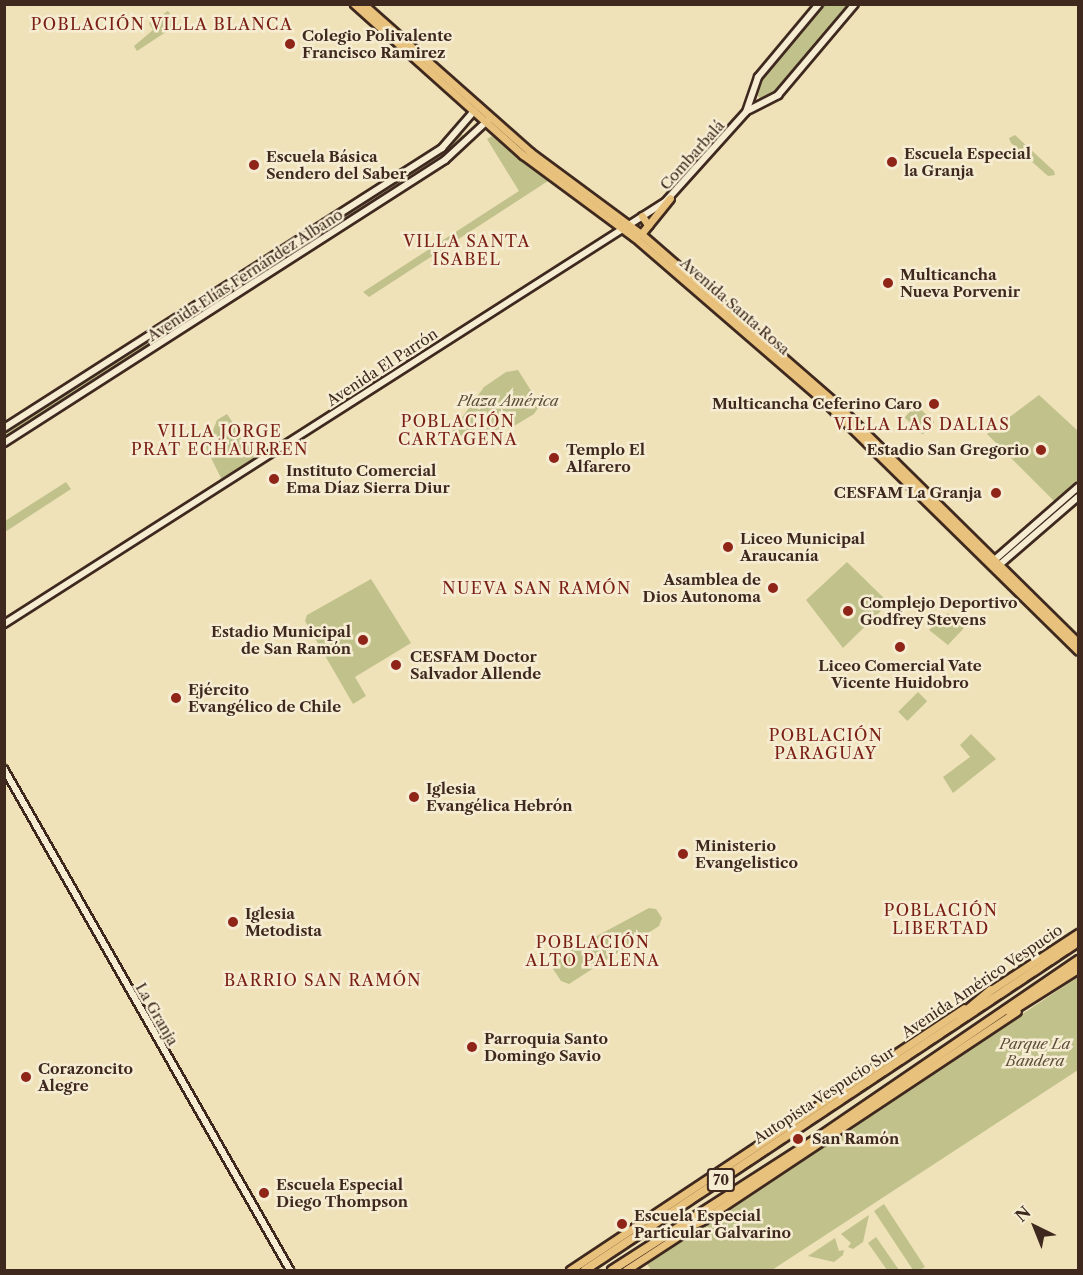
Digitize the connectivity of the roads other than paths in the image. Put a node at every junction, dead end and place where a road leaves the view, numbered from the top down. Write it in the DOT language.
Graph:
graph roads {
  1 [pos="354,4"];
  2 [pos="363,4"];
  3 [pos="819,4"];
  4 [pos="855,4"];
  5 [pos="753,94"];
  6 [pos="764,102"];
  7 [pos="474,111"];
  8 [pos="746,112"];
  9 [pos="487,117"];
  10 [pos="461,128"];
  11 [pos="470,139"];
  12 [pos="670,198"];
  13 [pos="642,216"];
  14 [pos="648,225"];
  15 [pos="624,226"];
  16 [pos="641,234"];
  17 [pos="828,401"];
  18 [pos="4,428"];
  19 [pos="4,443"];
  20 [pos="1078,487"];
  21 [pos="1078,497"];
  22 [pos="993,565"];
  23 [pos="4,624"];
  24 [pos="1078,643"];
  25 [pos="1078,651"];
  26 [pos="4,769"];
  27 [pos="1078,933"];
  28 [pos="1078,942"];
  29 [pos="1078,960"];
  30 [pos="1078,969"];
  31 [pos="991,990"];
  32 [pos="956,1042"];
  33 [pos="927,1044"];
  34 [pos="705,1218"];
  35 [pos="650,1245"];
  36 [pos="290,1270"];
  37 [pos="570,1270"];
  38 [pos="585,1270"];
  39 [pos="612,1270"];
  40 [pos="626,1270"];
  1 -- 7 [label="main road, Avenida Santa Rosa"];
  2 -- 9 [label="main road, Avenida Santa Rosa"];
  3 -- 5 [label="main road, Combarbalá"];
  4 -- 6 [label="main road, Combarbalá"];
  5 -- 6 [label="main road"];
  5 -- 8 [label="main road, Combarbalá"];
  6 -- 8 [label="main road, Combarbalá"];
  7 -- 9 [label="main road, Avenida Santa Rosa"];
  7 -- 10 [label="main road, Avenida Elías Fernández Albano"];
  8 -- 12 [label="main road, Combarbalá"];
  9 -- 11 [label="main road, Avenida Elías Fernández Albano"];
  9 -- 15 [label="main road, Avenida Santa Rosa"];
  10 -- 11 [label="main road"];
  10 -- 18 [label="main road, Avenida Elías Fernández Albano"];
  11 -- 19 [label="main road, Avenida Elías Fernández Albano"];
  12 -- 13 [label="main road, Combarbalá"];
  12 -- 14 [label="main road"];
  13 -- 14 [label="main road"];
  13 -- 15 [label="main road, Combarbalá"];
  14 -- 16 [label="main road"];
  15 -- 16 [label="main road, Avenida Santa Rosa"];
  15 -- 17 [label="main road, Avenida Santa Rosa"];
  15 -- 23 [label="main road, Avenida El Parrón"];
  16 -- 17 [label="main road, Avenida Santa Rosa"];
  17 -- 22 [label="main road, Avenida Santa Rosa"];
  20 -- 22 [label="main road"];
  21 -- 22 [label="main road"];
  22 -- 24 [label="main road, Avenida Santa Rosa"];
  22 -- 25 [label="main road, Avenida Santa Rosa"];
  26 -- 36 [label="main road, La Granja"];
  27 -- 31 [label="main road, Avenida Américo Vespucio"];
  28 -- 33 [label="highway, Autopista Vespucio Sur / 70"];
  29 -- 32 [label="highway, Autopista Vespucio Sur / 70"];
  30 -- 32 [label="highway"];
  30 -- 34 [label="main road"];
  31 -- 33 [label="highway"];
  31 -- 37 [label="main road, Avenida Américo Vespucio"];
  32 -- 35 [label="highway, Autopista Vespucio Sur / 70"];
  33 -- 38 [label="highway, Autopista Vespucio Sur / 70"];
  34 -- 35 [label="highway"];
  34 -- 40 [label="main road"];
  35 -- 39 [label="highway, Autopista Vespucio Sur / 70"];
}
